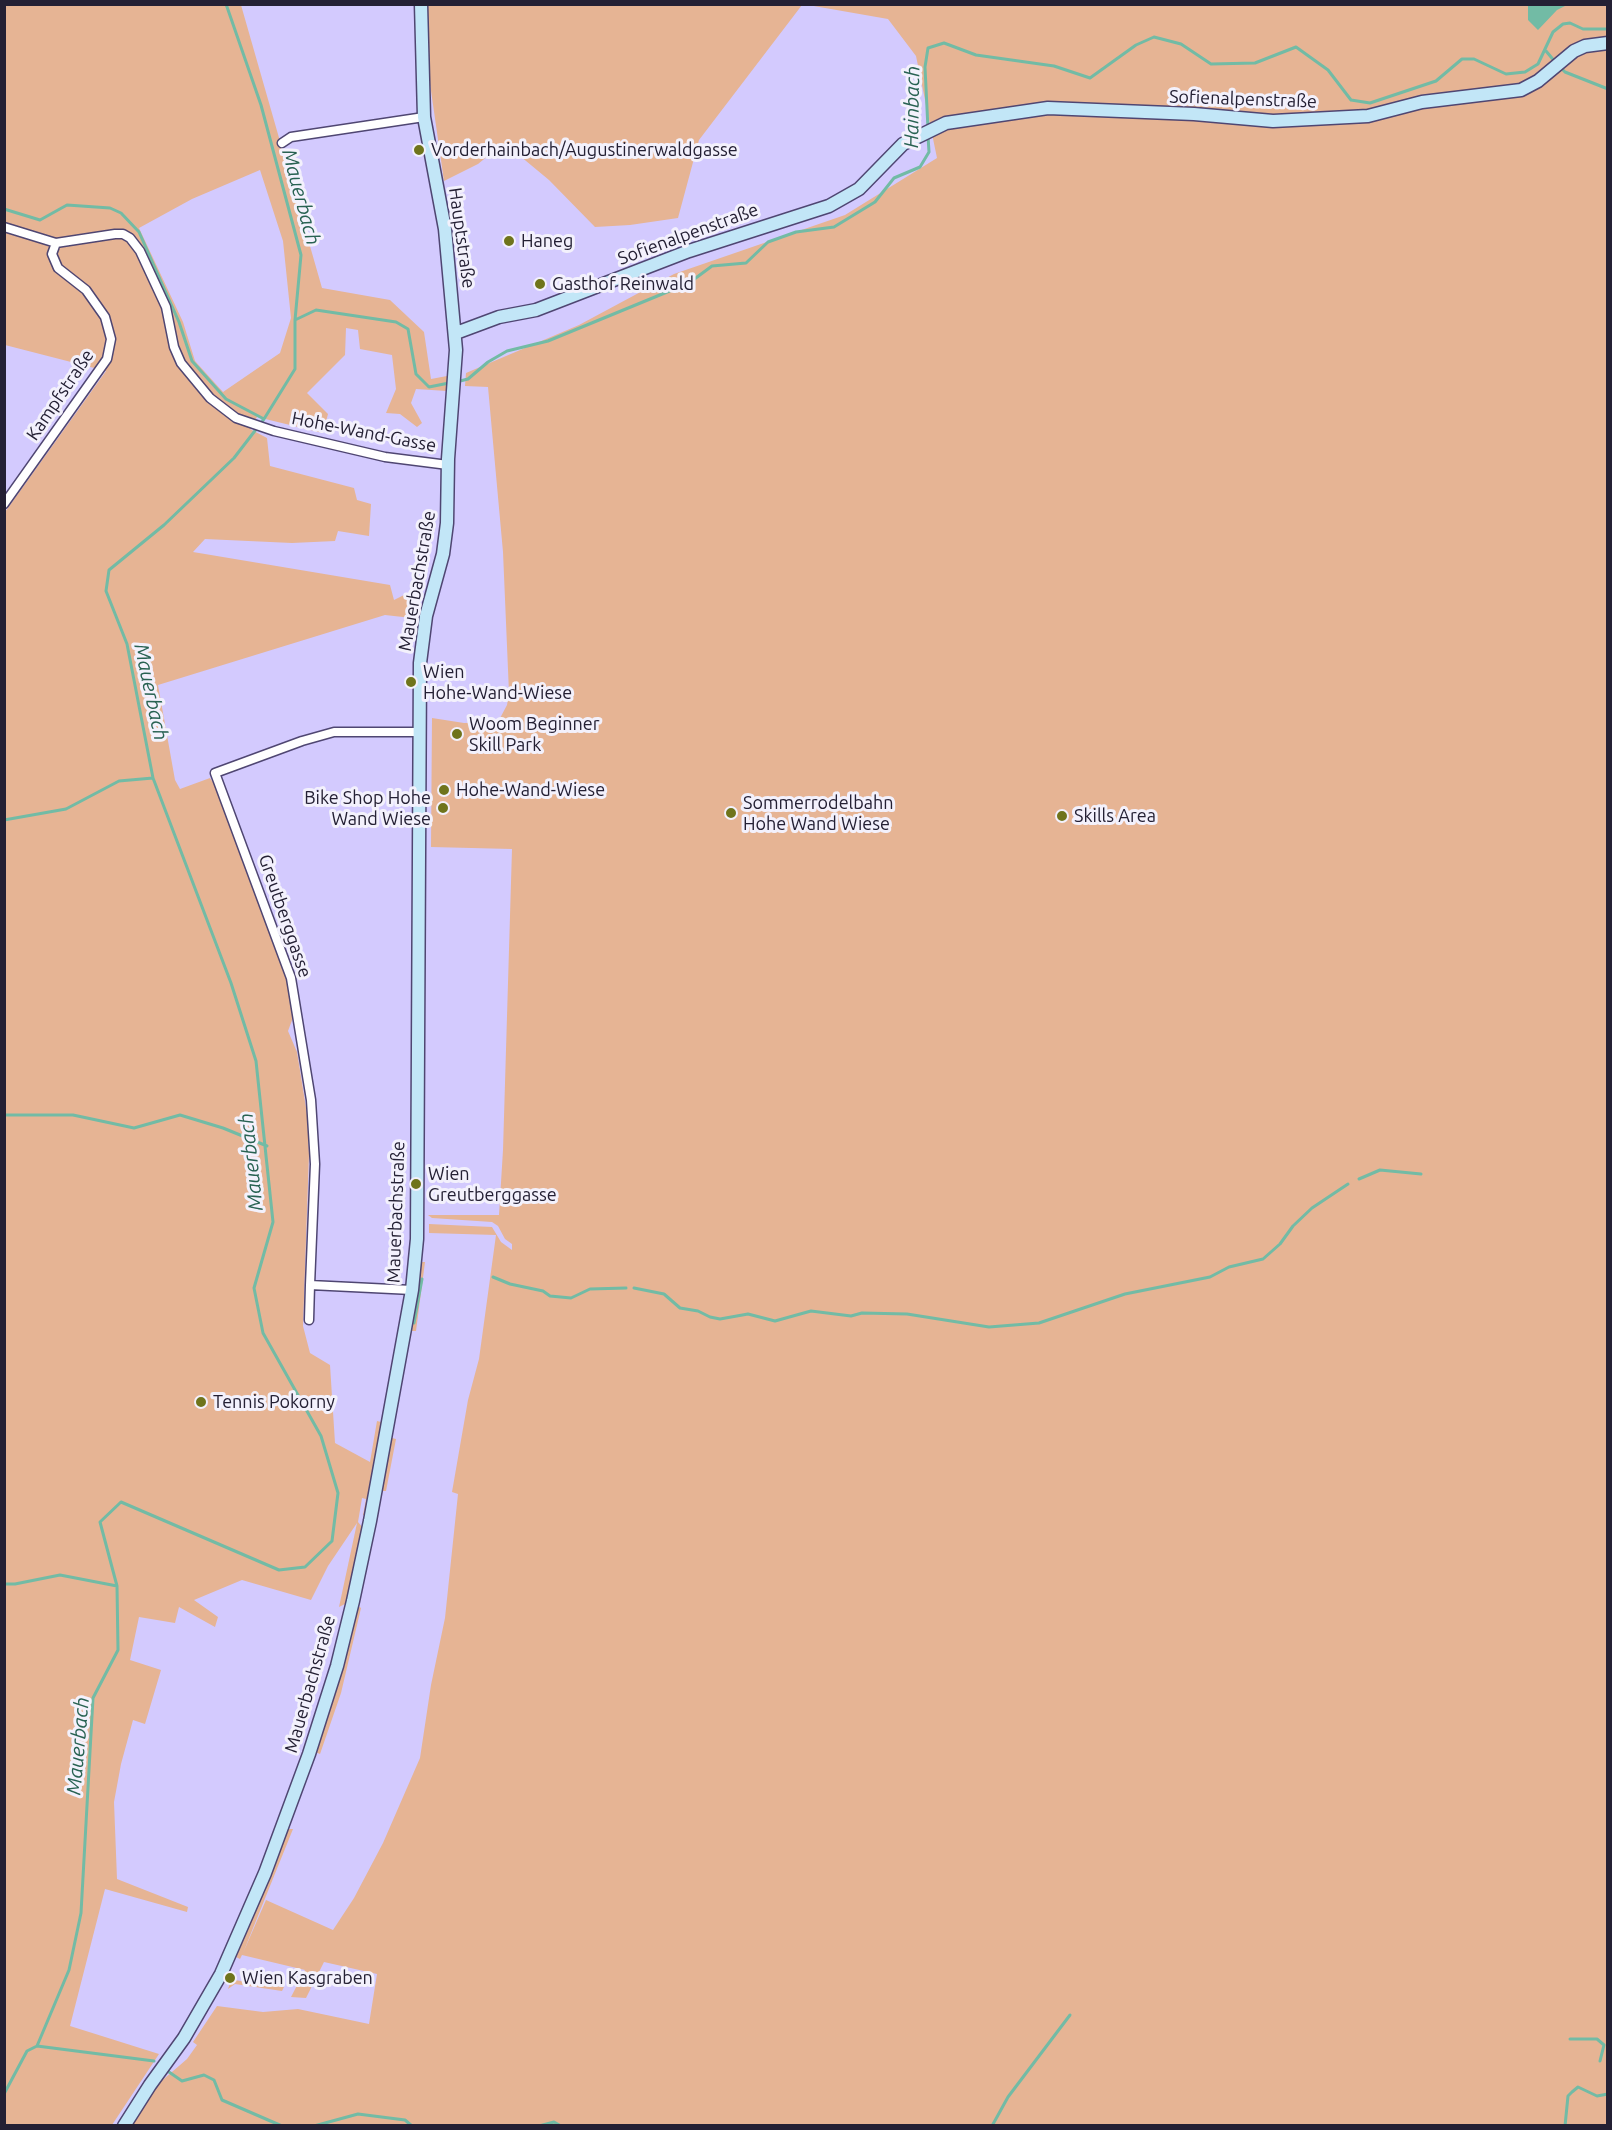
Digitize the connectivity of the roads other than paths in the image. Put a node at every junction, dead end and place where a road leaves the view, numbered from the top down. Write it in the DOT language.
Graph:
graph roads {
  1 [pos="421,4"];
  2 [pos="1608,43"];
  3 [pos="424,117"];
  4 [pos="282,143"];
  5 [pos="4,226"];
  6 [pos="56,243"];
  7 [pos="456,333"];
  8 [pos="448,465"];
  9 [pos="4,504"];
  10 [pos="420,732"];
  11 [pos="310,1285"];
  12 [pos="412,1290"];
  13 [pos="309,1320"];
  14 [pos="124,2126"];
  1 -- 3 [label="main road, Hauptstraße"];
  2 -- 7 [label="main road, Sofienalpenstraße"];
  3 -- 4 [label="street"];
  3 -- 7 [label="main road, Hauptstraße"];
  5 -- 6 [label="street"];
  6 -- 8 [label="street, Hohe-Wand-Gasse"];
  6 -- 9 [label="street, Kampfstraße"];
  7 -- 8 [label="main road, Mauerbachstraße"];
  8 -- 10 [label="main road, Mauerbachstraße"];
  10 -- 11 [label="street, Greutberggasse"];
  10 -- 12 [label="main road, Mauerbachstraße"];
  11 -- 12 [label="street"];
  11 -- 13 [label="street, Greutberggasse"];
  12 -- 14 [label="main road, Mauerbachstraße"];
}
